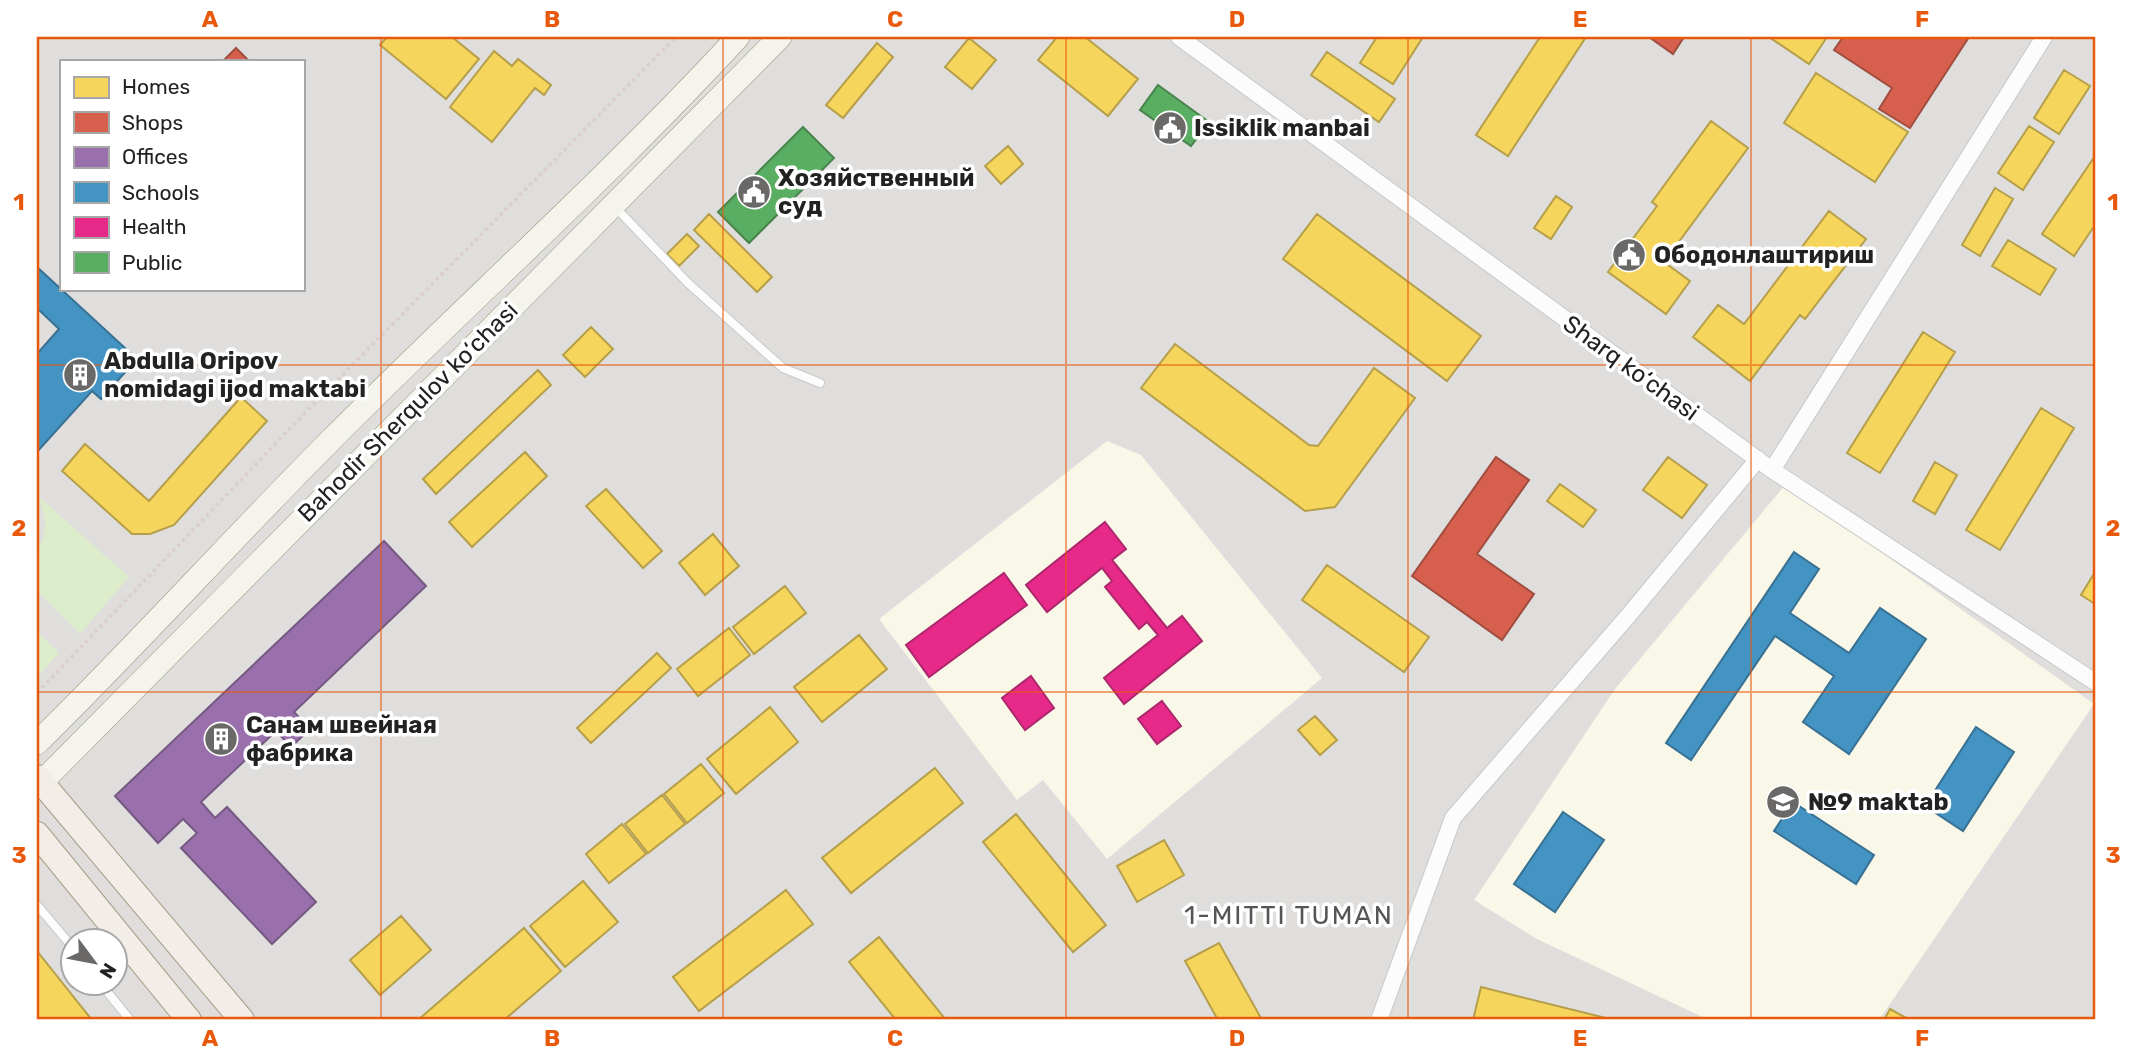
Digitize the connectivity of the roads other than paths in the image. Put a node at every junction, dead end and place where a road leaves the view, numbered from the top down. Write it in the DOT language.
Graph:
graph roads {
  1 [pos="738,37"];
  2 [pos="780,37"];
  3 [pos="1179,37"];
  4 [pos="2044,37"];
  5 [pos="614,205"];
  6 [pos="820,383"];
  7 [pos="1758,459"];
  8 [pos="1772,470"];
  9 [pos="2095,682"];
  10 [pos="37,743"];
  11 [pos="38,782"];
  12 [pos="37,834"];
  13 [pos="37,905"];
  14 [pos="60,932"];
  15 [pos="112,998"];
  16 [pos="130,1020"];
  17 [pos="189,1020"];
  18 [pos="242,1020"];
  19 [pos="1379,1020"];
  1 -- 10 [label="main road, Bahodir Sherqulov ko‘chasi"];
  2 -- 5 [label="main road, Bahodir Sherqulov ko‘chasi"];
  3 -- 7 [label="street, Sharq ko‘chasi"];
  4 -- 8 [label="street"];
  5 -- 6 [label="lane"];
  5 -- 11 [label="main road, Bahodir Sherqulov ko‘chasi"];
  7 -- 8 [label="street, Sharq ko‘chasi"];
  7 -- 19 [label="street"];
  8 -- 9 [label="street, Sharq ko‘chasi"];
  11 -- 18 [label="main road"];
  12 -- 17 [label="main road"];
  13 -- 14 [label="lane"];
  15 -- 16 [label="lane"];
}
